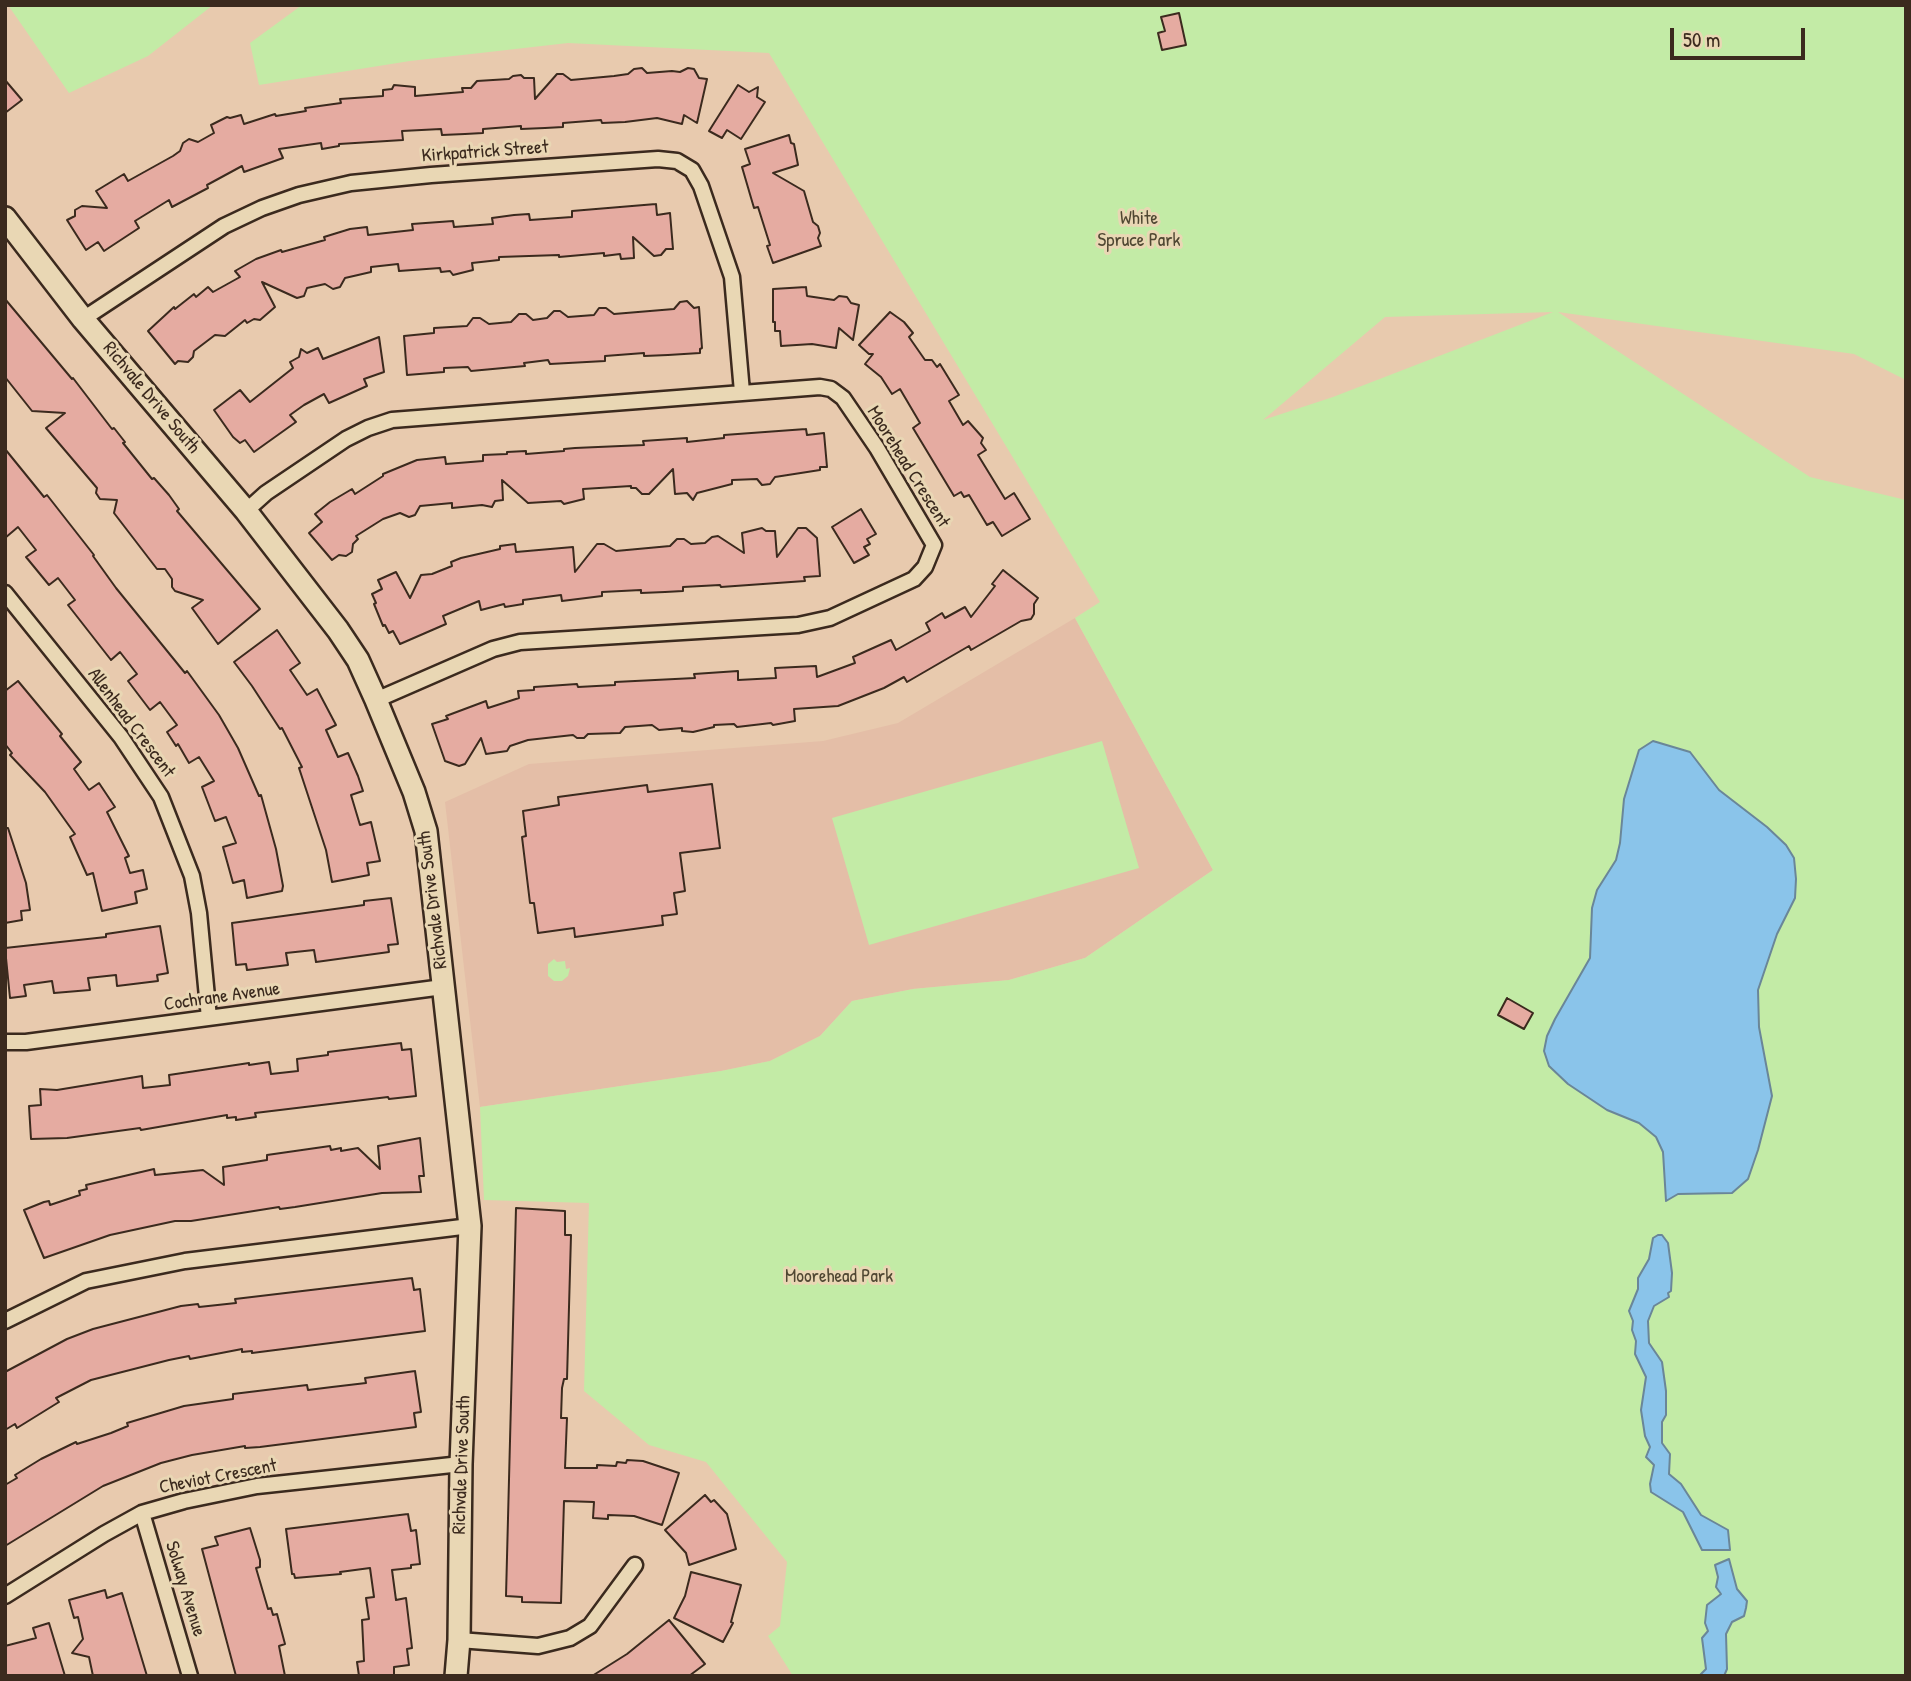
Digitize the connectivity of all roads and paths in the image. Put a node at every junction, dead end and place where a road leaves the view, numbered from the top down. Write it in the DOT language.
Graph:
graph roads {
  1 [pos="5,218"];
  2 [pos="83,318"];
  3 [pos="742,392"];
  4 [pos="246,510"];
  5 [pos="5,593"];
  6 [pos="376,700"];
  7 [pos="443,987"];
  8 [pos="209,1018"];
  9 [pos="5,1042"];
  10 [pos="470,1226"];
  11 [pos="5,1321"];
  12 [pos="461,1464"];
  13 [pos="142,1513"];
  14 [pos="635,1565"];
  15 [pos="5,1596"];
  16 [pos="459,1640"];
  17 [pos="190,1676"];
  18 [pos="456,1676"];
  1 -- 2 [label="street, Richvale Drive South"];
  2 -- 3 [label="street, Kirkpatrick Street"];
  2 -- 4 [label="street, Richvale Drive South"];
  3 -- 4 [label="street, Moorehead Crescent"];
  3 -- 6 [label="street, Moorehead Crescent"];
  4 -- 6 [label="street, Richvale Drive South"];
  5 -- 8 [label="street, Allenhead Crescent"];
  6 -- 7 [label="street, Richvale Drive South"];
  7 -- 8 [label="street, Cochrane Avenue"];
  7 -- 10 [label="street, Richvale Drive South"];
  8 -- 9 [label="street, Cochrane Avenue"];
  10 -- 11 [label="street"];
  10 -- 12 [label="street, Richvale Drive South"];
  12 -- 13 [label="street, Cheviot Crescent"];
  12 -- 16 [label="street, Richvale Drive South"];
  13 -- 15 [label="street, Cheviot Crescent"];
  13 -- 17 [label="street, Solway Avenue"];
  14 -- 16 [label="street"];
  16 -- 18 [label="street, Richvale Drive South"];
}
